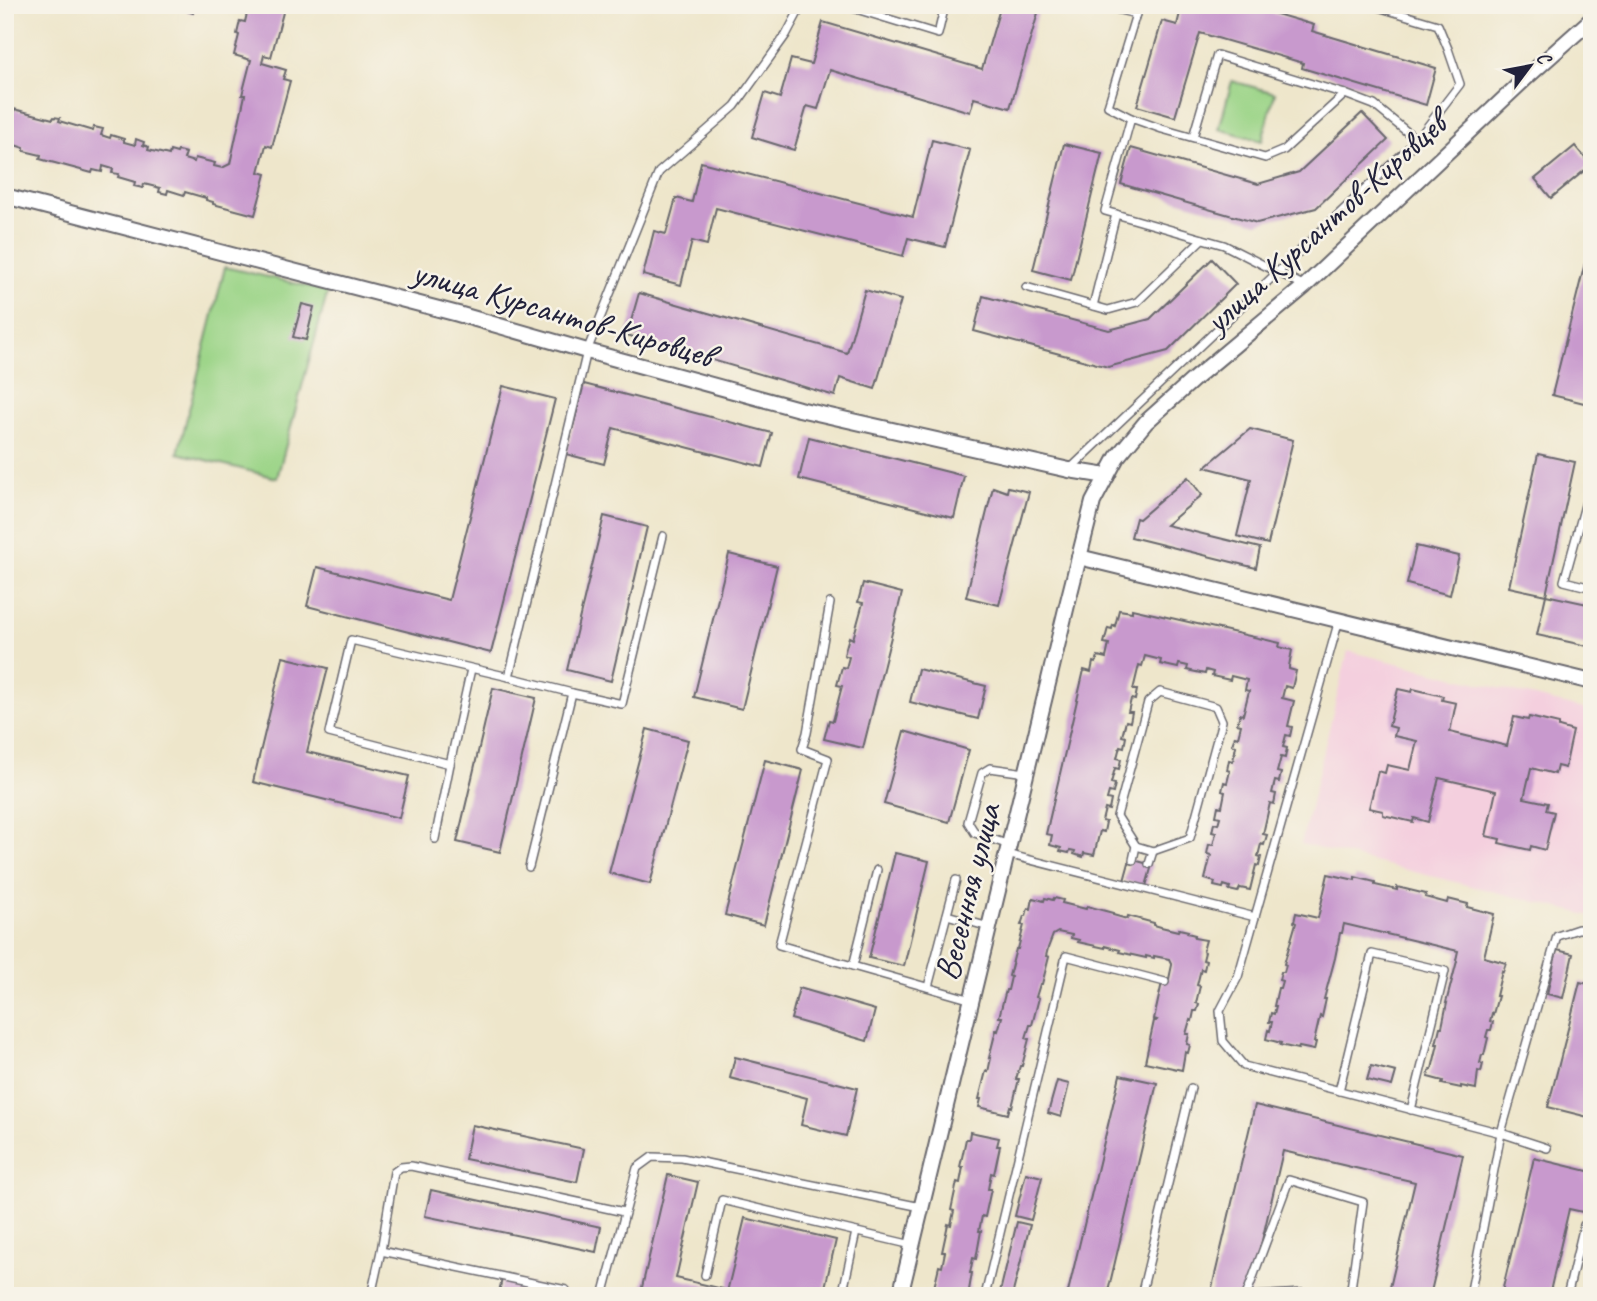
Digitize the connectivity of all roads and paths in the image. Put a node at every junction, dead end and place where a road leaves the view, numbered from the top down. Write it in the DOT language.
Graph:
graph roads {
  1 [pos="802,5"];
  2 [pos="843,5"];
  3 [pos="945,5"];
  4 [pos="1099,5"];
  5 [pos="1140,5"];
  6 [pos="1371,5"];
  7 [pos="1136,14"];
  8 [pos="1592,19"];
  9 [pos="1345,93"];
  10 [pos="1131,118"];
  11 [pos="1193,137"];
  12 [pos="1417,140"];
  13 [pos="5,196"];
  14 [pos="1116,214"];
  15 [pos="1202,239"];
  16 [pos="1278,273"];
  17 [pos="1305,286"];
  18 [pos="1026,288"];
  19 [pos="1093,306"];
  20 [pos="587,351"];
  21 [pos="1069,470"];
  22 [pos="1107,476"];
  23 [pos="1592,480"];
  24 [pos="1093,502"];
  25 [pos="663,536"];
  26 [pos="1079,557"];
  27 [pos="1592,588"];
  28 [pos="830,603"];
  29 [pos="1339,621"];
  30 [pos="471,669"];
  31 [pos="509,677"];
  32 [pos="1592,682"];
  33 [pos="572,693"];
  34 [pos="450,765"];
  35 [pos="1027,773"];
  36 [pos="435,839"];
  37 [pos="1136,846"];
  38 [pos="1008,850"];
  39 [pos="1153,851"];
  40 [pos="1133,860"];
  41 [pos="1149,864"];
  42 [pos="529,867"];
  43 [pos="877,870"];
  44 [pos="956,880"];
  45 [pos="947,915"];
  46 [pos="1255,917"];
  47 [pos="989,927"];
  48 [pos="1592,929"];
  49 [pos="853,966"];
  50 [pos="1165,982"];
  51 [pos="929,988"];
  52 [pos="972,1000"];
  53 [pos="1191,1088"];
  54 [pos="1339,1091"];
  55 [pos="1411,1110"];
  56 [pos="1501,1133"];
  57 [pos="1547,1147"];
  58 [pos="922,1207"];
  59 [pos="624,1212"];
  60 [pos="1584,1225"];
  61 [pos="856,1232"];
  62 [pos="913,1245"];
  63 [pos="381,1251"];
  64 [pos="705,1275"];
  65 [pos="1303,1294"];
  66 [pos="371,1296"];
  67 [pos="565,1296"];
  68 [pos="603,1296"];
  69 [pos="842,1296"];
  70 [pos="900,1296"];
  71 [pos="985,1296"];
  72 [pos="1141,1296"];
  73 [pos="1246,1296"];
  74 [pos="1254,1296"];
  75 [pos="1334,1296"];
  76 [pos="1349,1296"];
  77 [pos="1470,1296"];
  78 [pos="1567,1296"];
  1 -- 20 [label="lane"];
  2 -- 3 [label="lane"];
  4 -- 7 [label="lane"];
  5 -- 7 [label="lane"];
  6 -- 12 [label="lane"];
  7 -- 10 [label="lane"];
  8 -- 17 [label="street, улица Курсантов-Кировцев"];
  9 -- 11 [label="lane"];
  9 -- 11 [label="lane"];
  9 -- 12 [label="lane"];
  10 -- 11 [label="lane"];
  10 -- 14 [label="lane"];
  12 -- 16 [label="lane"];
  13 -- 20 [label="street, улица Курсантов-Кировцев"];
  14 -- 15 [label="lane"];
  14 -- 19 [label="lane"];
  15 -- 16 [label="lane"];
  15 -- 19 [label="lane"];
  16 -- 17 [label="lane"];
  16 -- 21 [label="lane"];
  17 -- 22 [label="street, улица Курсантов-Кировцев"];
  18 -- 19 [label="lane"];
  20 -- 21 [label="street, улица Курсантов-Кировцев"];
  20 -- 31 [label="lane"];
  21 -- 22 [label="street, улица Курсантов-Кировцев"];
  22 -- 24 [label="street, улица Курсантов-Кировцев"];
  23 -- 27 [label="lane"];
  24 -- 26 [label="street, Весенняя улица"];
  25 -- 33 [label="lane"];
  26 -- 29 [label="street"];
  26 -- 35 [label="street, Весенняя улица"];
  28 -- 49 [label="lane"];
  29 -- 32 [label="street"];
  29 -- 46 [label="lane"];
  30 -- 31 [label="lane"];
  30 -- 34 [label="lane"];
  30 -- 34 [label="lane"];
  31 -- 33 [label="lane"];
  33 -- 42 [label="lane"];
  34 -- 36 [label="lane"];
  35 -- 38 [label="street, Весенняя улица"];
  35 -- 38 [label="lane"];
  37 -- 39 [label="lane"];
  37 -- 39 [label="lane"];
  37 -- 40 [label="lane"];
  38 -- 46 [label="lane"];
  38 -- 47 [label="street, Весенняя улица"];
  39 -- 41 [label="lane"];
  43 -- 49 [label="lane"];
  44 -- 45 [label="lane"];
  45 -- 47 [label="lane"];
  45 -- 51 [label="lane"];
  46 -- 54 [label="lane"];
  47 -- 52 [label="street, Весенняя улица"];
  48 -- 56 [label="lane"];
  49 -- 51 [label="lane"];
  50 -- 71 [label="lane"];
  51 -- 52 [label="lane"];
  52 -- 58 [label="street, Весенняя улица"];
  53 -- 72 [label="lane"];
  54 -- 55 [label="lane"];
  54 -- 55 [label="lane"];
  55 -- 56 [label="lane"];
  56 -- 57 [label="lane"];
  56 -- 77 [label="lane"];
  58 -- 59 [label="lane"];
  58 -- 62 [label="street, Весенняя улица"];
  59 -- 63 [label="lane"];
  59 -- 68 [label="lane"];
  60 -- 78 [label="lane"];
  61 -- 62 [label="lane"];
  61 -- 64 [label="lane"];
  61 -- 69 [label="lane"];
  62 -- 70 [label="street, Весенняя улица"];
  63 -- 66 [label="lane"];
  63 -- 67 [label="lane"];
  65 -- 74 [label="lane"];
  65 -- 75 [label="lane"];
  73 -- 76 [label="lane"];
}
